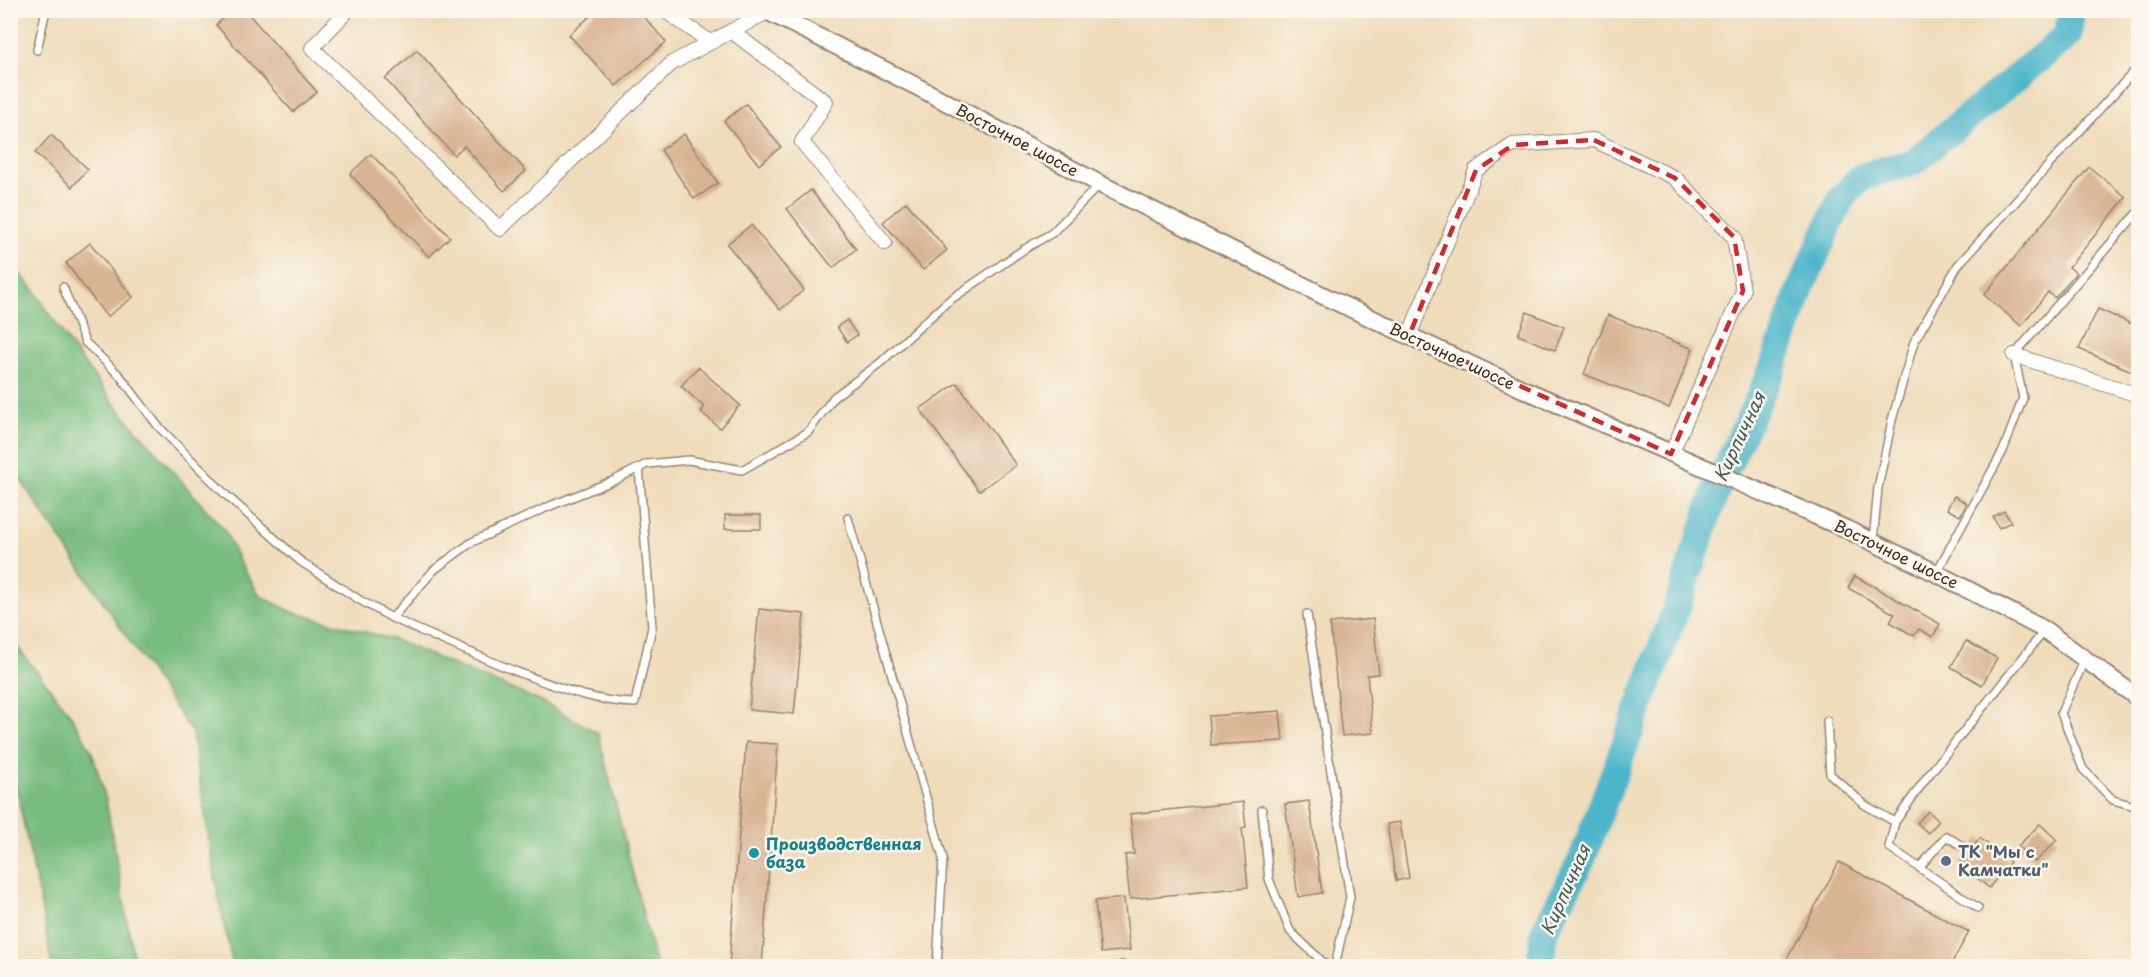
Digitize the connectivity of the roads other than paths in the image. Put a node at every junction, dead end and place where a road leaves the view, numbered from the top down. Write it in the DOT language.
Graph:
graph roads {
  1 [pos="46,10"];
  2 [pos="348,10"];
  3 [pos="664,10"];
  4 [pos="766,11"];
  5 [pos="731,31"];
  6 [pos="710,42"];
  7 [pos="37,50"];
  8 [pos="2139,67"];
  9 [pos="1100,184"];
  10 [pos="2137,213"];
  11 [pos="885,243"];
  12 [pos="63,287"];
  13 [pos="1409,336"];
  14 [pos="2014,355"];
  15 [pos="2139,395"];
  16 [pos="1671,454"];
  17 [pos="639,468"];
  18 [pos="848,518"];
  19 [pos="1874,542"];
  20 [pos="1936,573"];
  21 [pos="1307,614"];
  22 [pos="393,618"];
  23 [pos="2044,630"];
  24 [pos="2085,658"];
  25 [pos="2139,698"];
  26 [pos="1827,721"];
  27 [pos="2139,807"];
  28 [pos="1262,810"];
  29 [pos="1895,822"];
  30 [pos="1962,846"];
  31 [pos="1920,867"];
  32 [pos="1978,908"];
  33 [pos="937,966"];
  34 [pos="1327,966"];
  35 [pos="1335,966"];
  1 -- 7 [label="lane"];
  2 -- 6 [label="street"];
  3 -- 6 [label="street"];
  4 -- 5 [label="street"];
  4 -- 9 [label="street, Восточное шоссе"];
  5 -- 6 [label="street"];
  5 -- 11 [label="street"];
  8 -- 19 [label="lane"];
  9 -- 13 [label="street, Восточное шоссе"];
  9 -- 17 [label="lane"];
  10 -- 14 [label="lane"];
  12 -- 22 [label="lane"];
  13 -- 16 [label="street, Восточное шоссе"];
  13 -- 16 [label="street"];
  14 -- 15 [label="street"];
  14 -- 20 [label="lane"];
  16 -- 19 [label="street, Восточное шоссе"];
  17 -- 22 [label="lane"];
  17 -- 22 [label="lane"];
  18 -- 33 [label="lane"];
  19 -- 20 [label="street, Восточное шоссе"];
  20 -- 23 [label="street, Восточное шоссе"];
  21 -- 35 [label="lane"];
  23 -- 24 [label="street, Восточное шоссе"];
  23 -- 29 [label="lane"];
  24 -- 25 [label="street, Восточное шоссе"];
  24 -- 27 [label="lane"];
  26 -- 29 [label="lane"];
  28 -- 34 [label="lane"];
  29 -- 31 [label="lane"];
  30 -- 31 [label="lane"];
  31 -- 32 [label="lane"];
}
